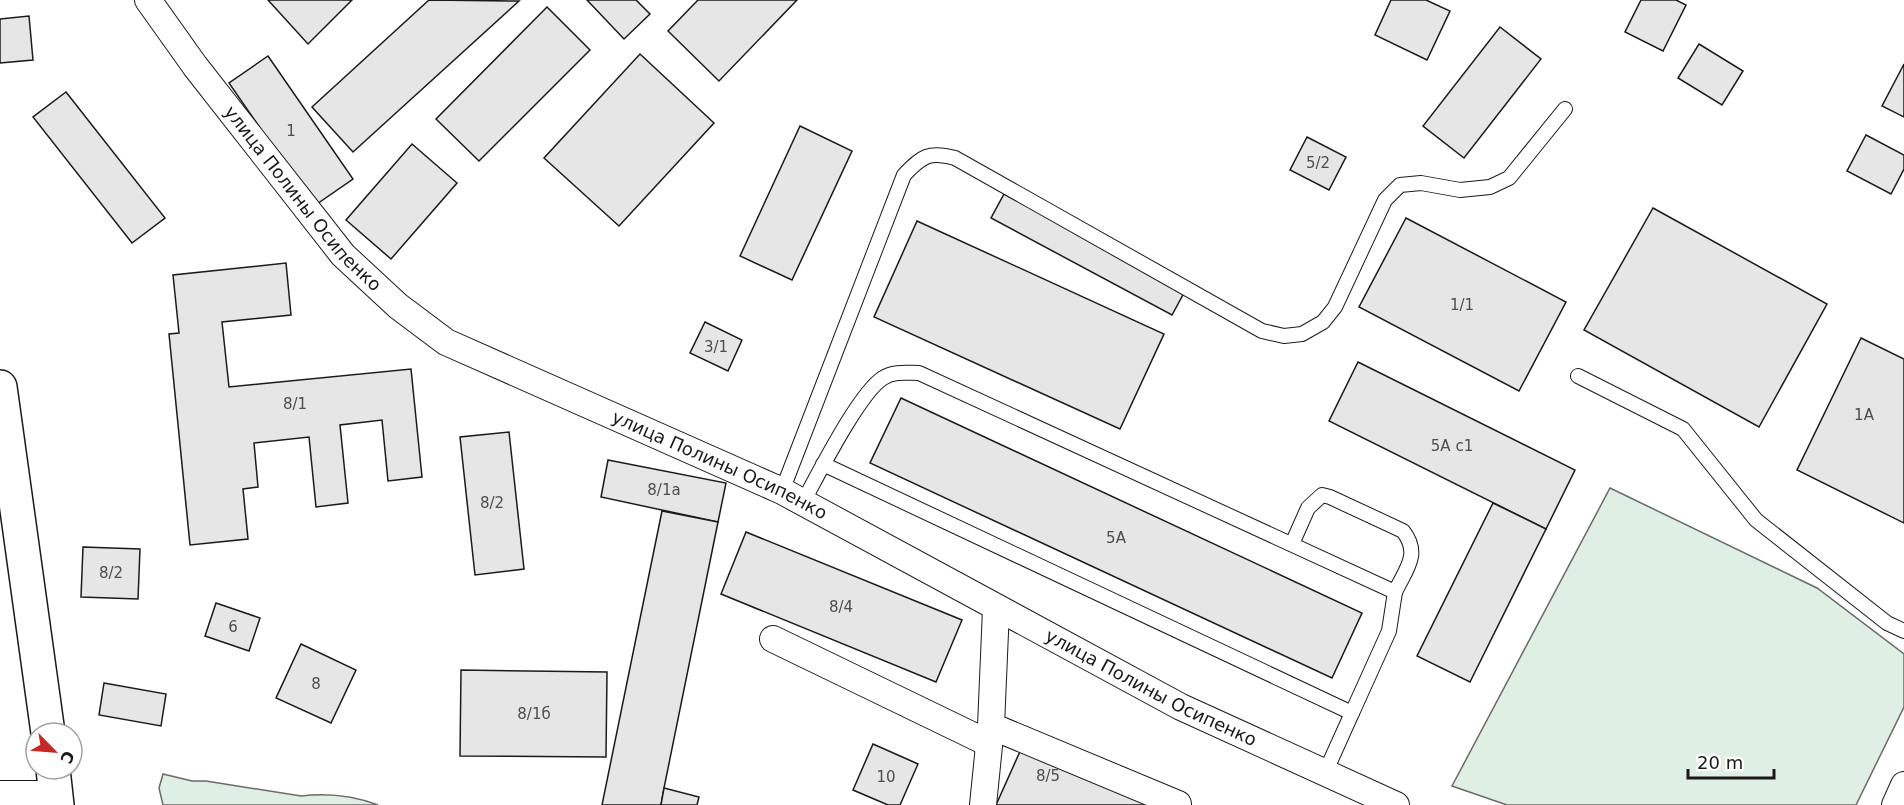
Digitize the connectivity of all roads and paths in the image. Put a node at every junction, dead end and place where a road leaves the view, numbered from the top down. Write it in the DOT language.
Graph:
graph roads {
  1 [pos="148,0"];
  2 [pos="1565,109"];
  3 [pos="1578,376"];
  4 [pos="0,387"];
  5 [pos="823,464"];
  6 [pos="792,497"];
  7 [pos="1292,544"];
  8 [pos="1395,592"];
  9 [pos="996,609"];
  10 [pos="1904,631"];
  11 [pos="773,639"];
  12 [pos="1352,713"];
  13 [pos="46,721"];
  14 [pos="990,735"];
  15 [pos="1325,773"];
  16 [pos="1904,785"];
  17 [pos="55,789"];
  18 [pos="0,794"];
  19 [pos="1178,804"];
  20 [pos="983,805"];
  21 [pos="1395,805"];
  22 [pos="1895,805"];
  1 -- 6 [label="street, улица Полины Осипенко"];
  2 -- 6 [label="lane"];
  3 -- 10 [label="lane"];
  4 -- 13 [label="main road"];
  5 -- 6 [label="lane"];
  5 -- 7 [label="lane"];
  5 -- 12 [label="lane"];
  6 -- 9 [label="street, улица Полины Осипенко"];
  7 -- 8 [label="lane"];
  7 -- 8 [label="lane"];
  8 -- 12 [label="lane"];
  9 -- 14 [label="street"];
  9 -- 15 [label="street, улица Полины Осипенко"];
  11 -- 14 [label="street"];
  12 -- 15 [label="lane"];
  14 -- 19 [label="street"];
  14 -- 20 [label="street"];
  15 -- 21 [label="street, улица Полины Осипенко"];
  16 -- 22 [label="street"];
  17 -- 18 [label="street"];
}
